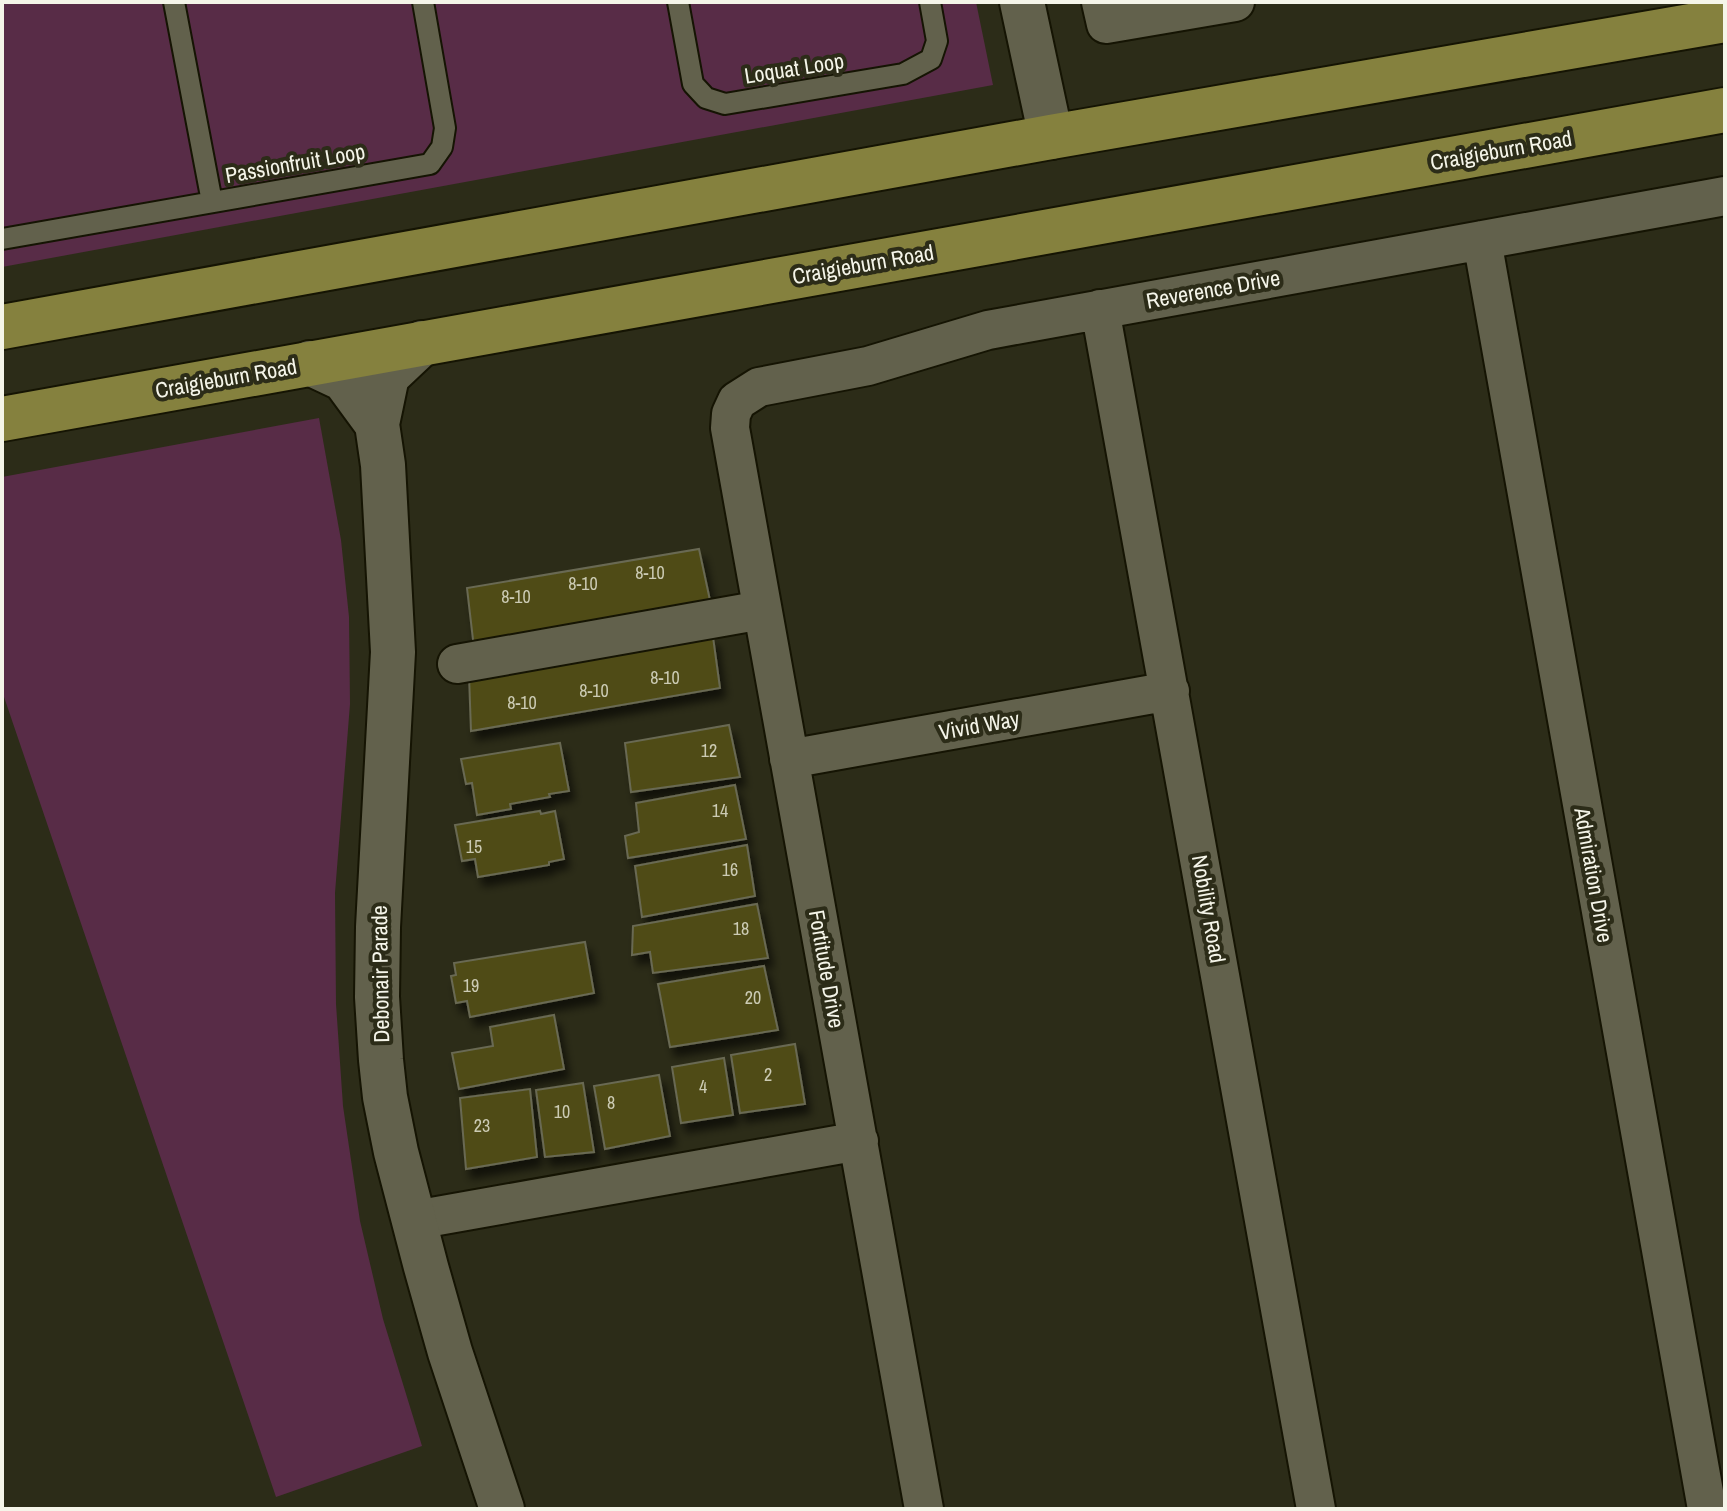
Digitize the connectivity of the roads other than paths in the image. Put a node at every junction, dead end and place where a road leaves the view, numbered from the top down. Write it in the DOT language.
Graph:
graph roads {
  1 [pos="174,2"];
  2 [pos="423,2"];
  3 [pos="678,2"];
  4 [pos="930,2"];
  5 [pos="1022,2"];
  6 [pos="1101,2"];
  7 [pos="1235,2"];
  8 [pos="1725,20"];
  9 [pos="1725,110"];
  10 [pos="1051,137"];
  11 [pos="1725,196"];
  12 [pos="212,202"];
  13 [pos="2,239"];
  14 [pos="1482,240"];
  15 [pos="1100,309"];
  16 [pos="2,327"];
  17 [pos="422,343"];
  18 [pos="310,363"];
  19 [pos="2,419"];
  20 [pos="377,424"];
  21 [pos="730,428"];
  22 [pos="762,610"];
  23 [pos="457,664"];
  24 [pos="1170,691"];
  25 [pos="789,759"];
  26 [pos="859,1141"];
  27 [pos="415,1220"];
  28 [pos="502,1509"];
  29 [pos="924,1509"];
  30 [pos="1316,1509"];
  31 [pos="1707,1509"];
  1 -- 12 [label="lane"];
  2 -- 12 [label="lane, Passionfruit Loop"];
  3 -- 4 [label="lane, Loquat Loop"];
  5 -- 10 [label="street"];
  6 -- 7 [label="street"];
  8 -- 10 [label="main road"];
  9 -- 17 [label="main road, Craigieburn Road"];
  10 -- 16 [label="main road"];
  11 -- 14 [label="street, Reverence Drive"];
  12 -- 13 [label="lane, Passionfruit Loop"];
  14 -- 15 [label="street, Reverence Drive"];
  14 -- 31 [label="street, Admiration Drive"];
  15 -- 21 [label="street, Reverence Drive"];
  15 -- 24 [label="street, Nobility Road"];
  17 -- 18 [label="main road, Craigieburn Road"];
  17 -- 20 [label="street"];
  18 -- 19 [label="main road, Craigieburn Road"];
  18 -- 20 [label="street"];
  20 -- 27 [label="street, Debonair Parade"];
  21 -- 22 [label="street, Fortitude Drive"];
  22 -- 23 [label="street"];
  22 -- 25 [label="street, Fortitude Drive"];
  24 -- 25 [label="street, Vivid Way"];
  24 -- 30 [label="street, Nobility Road"];
  25 -- 26 [label="street, Fortitude Drive"];
  26 -- 27 [label="street"];
  26 -- 29 [label="street, Fortitude Drive"];
  27 -- 28 [label="street, Debonair Parade"];
}
